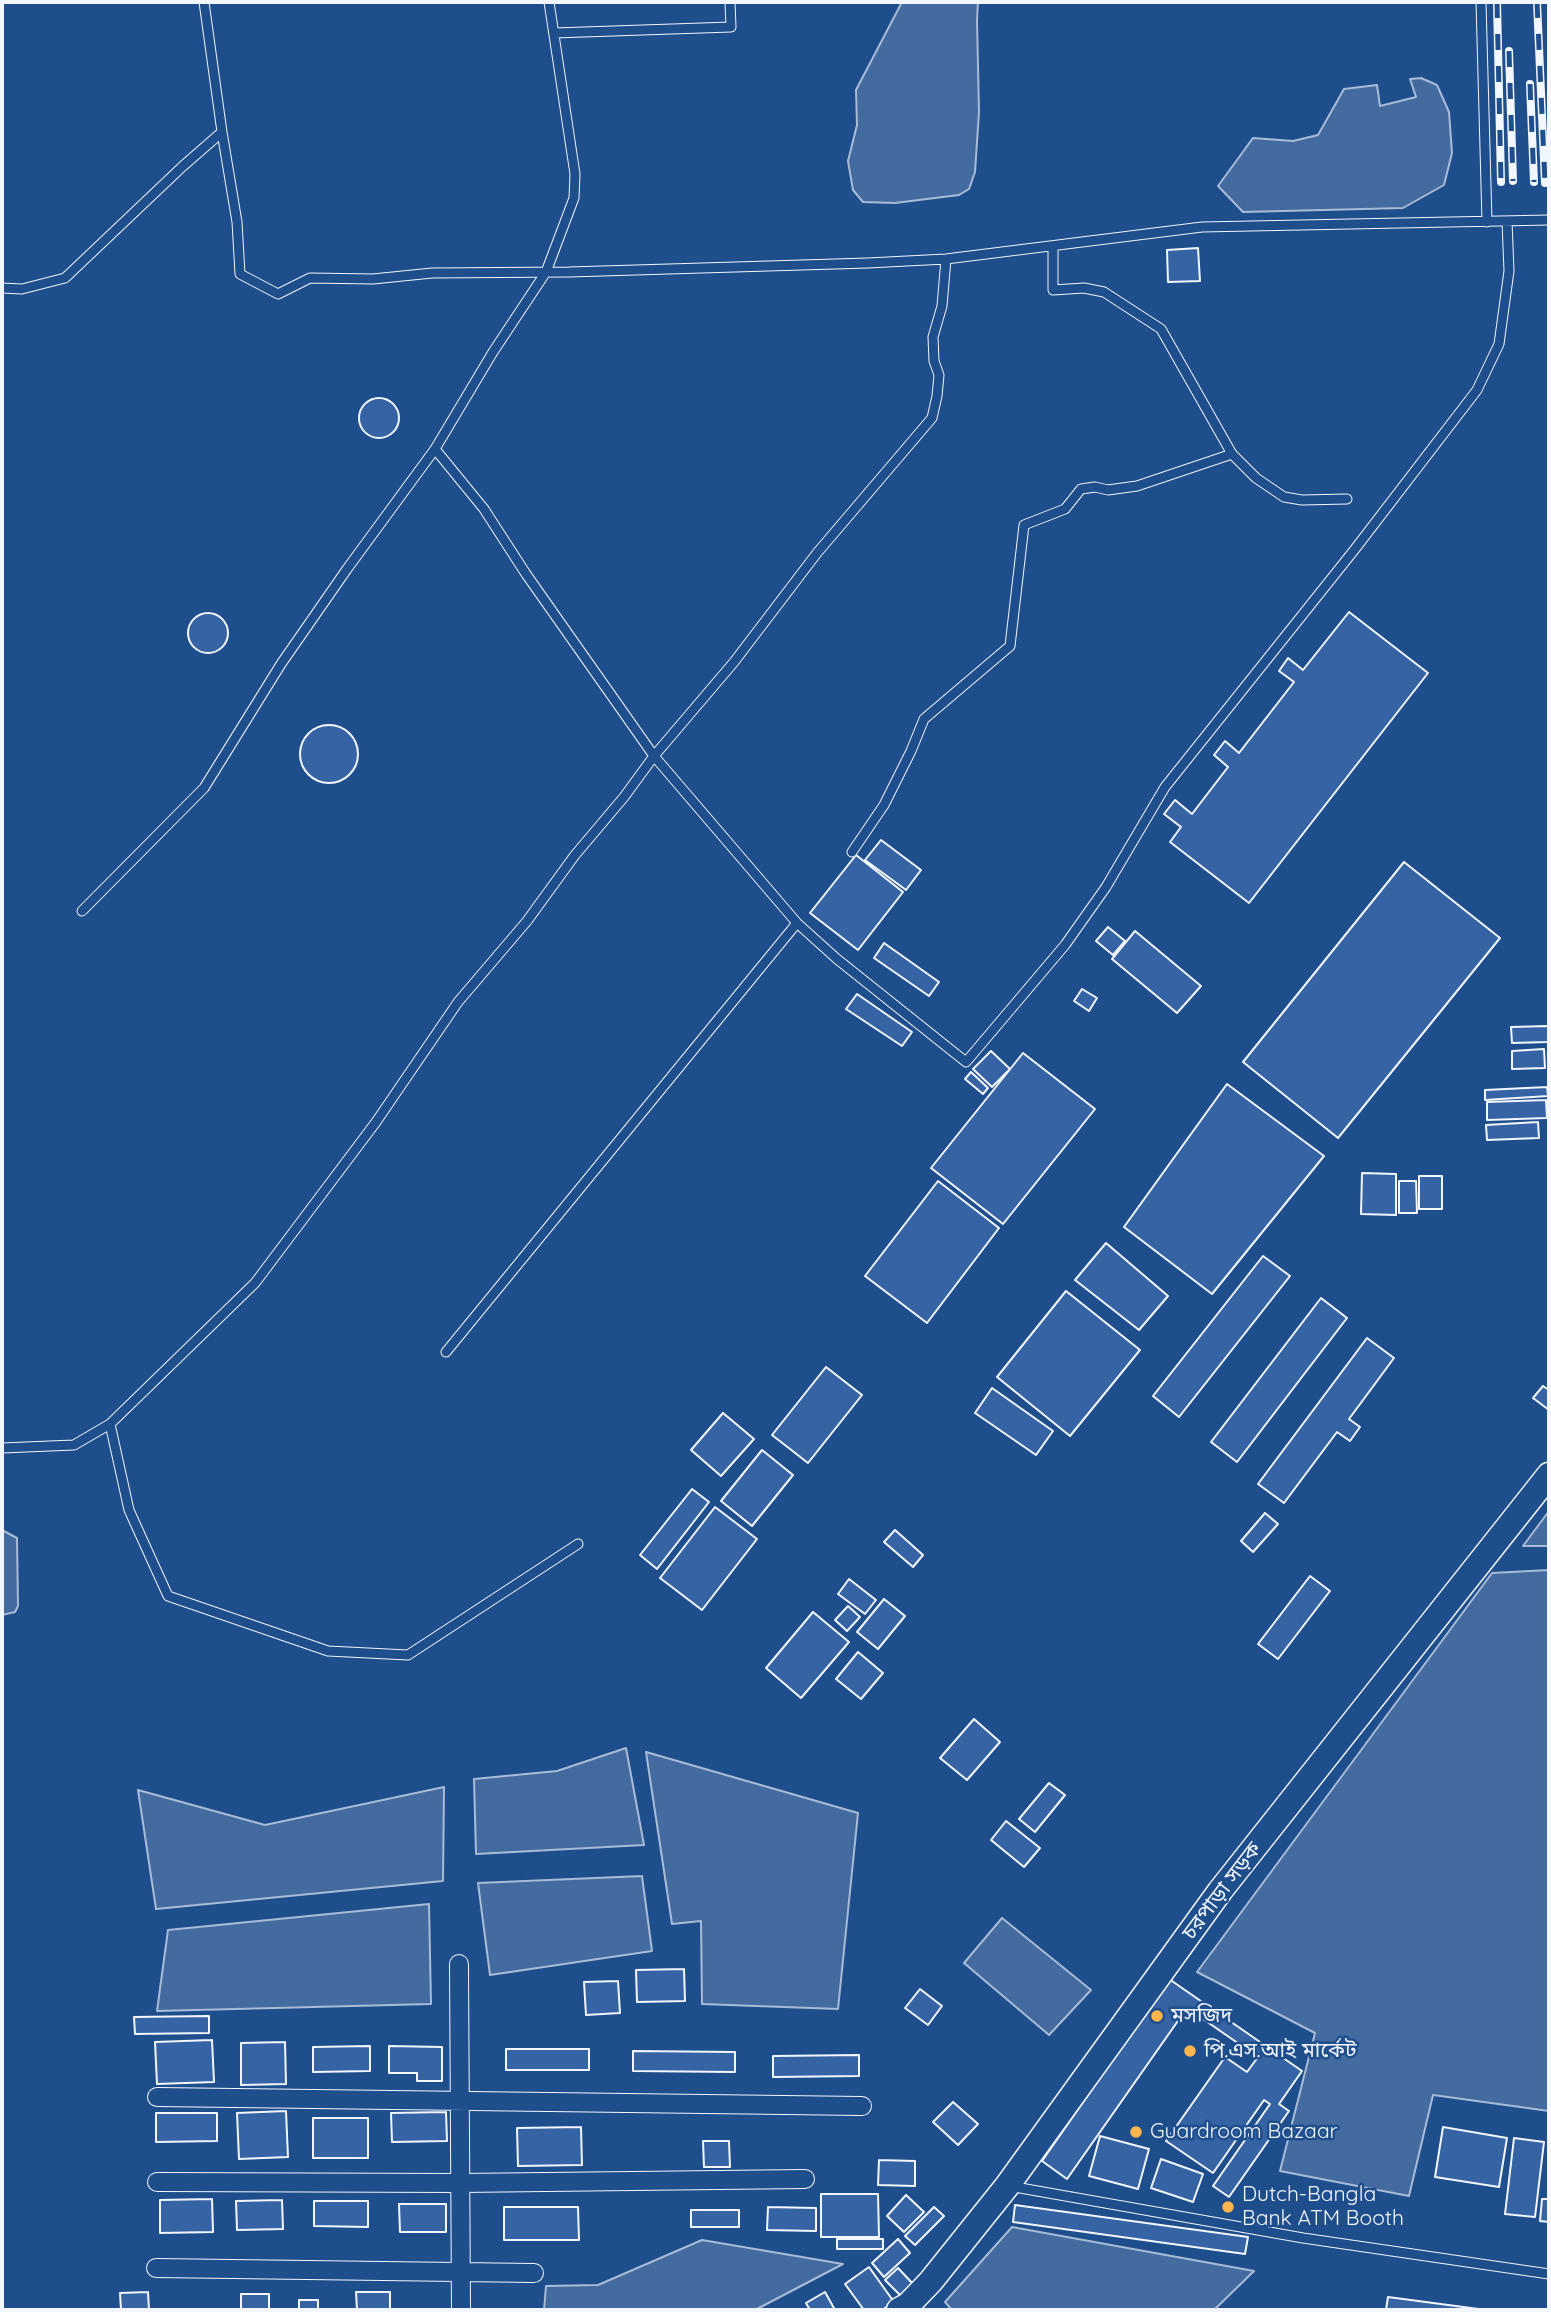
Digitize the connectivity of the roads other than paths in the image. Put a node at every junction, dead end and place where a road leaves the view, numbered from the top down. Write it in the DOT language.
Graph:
graph roads {
  1 [pos="204,2"];
  2 [pos="549,2"];
  3 [pos="730,2"];
  4 [pos="1481,2"];
  5 [pos="554,33"];
  6 [pos="222,132"];
  7 [pos="1549,220"];
  8 [pos="1507,221"];
  9 [pos="1487,222"];
  10 [pos="1053,247"];
  11 [pos="946,259"];
  12 [pos="546,272"];
  13 [pos="2,288"];
  14 [pos="435,449"];
  15 [pos="1232,454"];
  16 [pos="1346,499"];
  17 [pos="654,756"];
  18 [pos="852,852"];
  19 [pos="82,911"];
  20 [pos="797,923"];
  21 [pos="446,1352"];
  22 [pos="110,1424"];
  23 [pos="2,1448"];
  24 [pos="1549,1475"];
  25 [pos="578,1544"];
  26 [pos="459,1964"];
  27 [pos="157,2097"];
  28 [pos="460,2102"];
  29 [pos="863,2106"];
  30 [pos="806,2179"];
  31 [pos="156,2182"];
  32 [pos="460,2183"];
  33 [pos="1007,2186"];
  34 [pos="156,2268"];
  35 [pos="461,2272"];
  36 [pos="534,2273"];
  37 [pos="1549,2274"];
  38 [pos="907,2308"];
  39 [pos="461,2310"];
  1 -- 6 [label="lane"];
  2 -- 5 [label="lane"];
  3 -- 5 [label="lane"];
  4 -- 9 [label="lane"];
  5 -- 12 [label="lane"];
  6 -- 12 [label="lane"];
  6 -- 13 [label="lane"];
  7 -- 8 [label="lane"];
  8 -- 9 [label="lane"];
  8 -- 20 [label="lane"];
  9 -- 10 [label="lane"];
  10 -- 11 [label="lane"];
  10 -- 15 [label="lane"];
  11 -- 12 [label="lane"];
  11 -- 17 [label="lane"];
  12 -- 14 [label="lane"];
  14 -- 17 [label="lane"];
  14 -- 19 [label="lane"];
  15 -- 16 [label="lane"];
  15 -- 18 [label="lane"];
  17 -- 20 [label="lane"];
  17 -- 22 [label="lane"];
  20 -- 21 [label="lane"];
  22 -- 23 [label="lane"];
  22 -- 25 [label="lane"];
  24 -- 33 [label="street, চরপাড়া সড়ক"];
  26 -- 28 [label="street"];
  27 -- 28 [label="street"];
  28 -- 29 [label="street"];
  28 -- 32 [label="street"];
  30 -- 32 [label="street"];
  31 -- 32 [label="street"];
  32 -- 35 [label="street"];
  33 -- 37 [label="lane"];
  33 -- 38 [label="street, চরপাড়া সড়ক"];
  34 -- 35 [label="street"];
  35 -- 36 [label="street"];
  35 -- 39 [label="street"];
}
